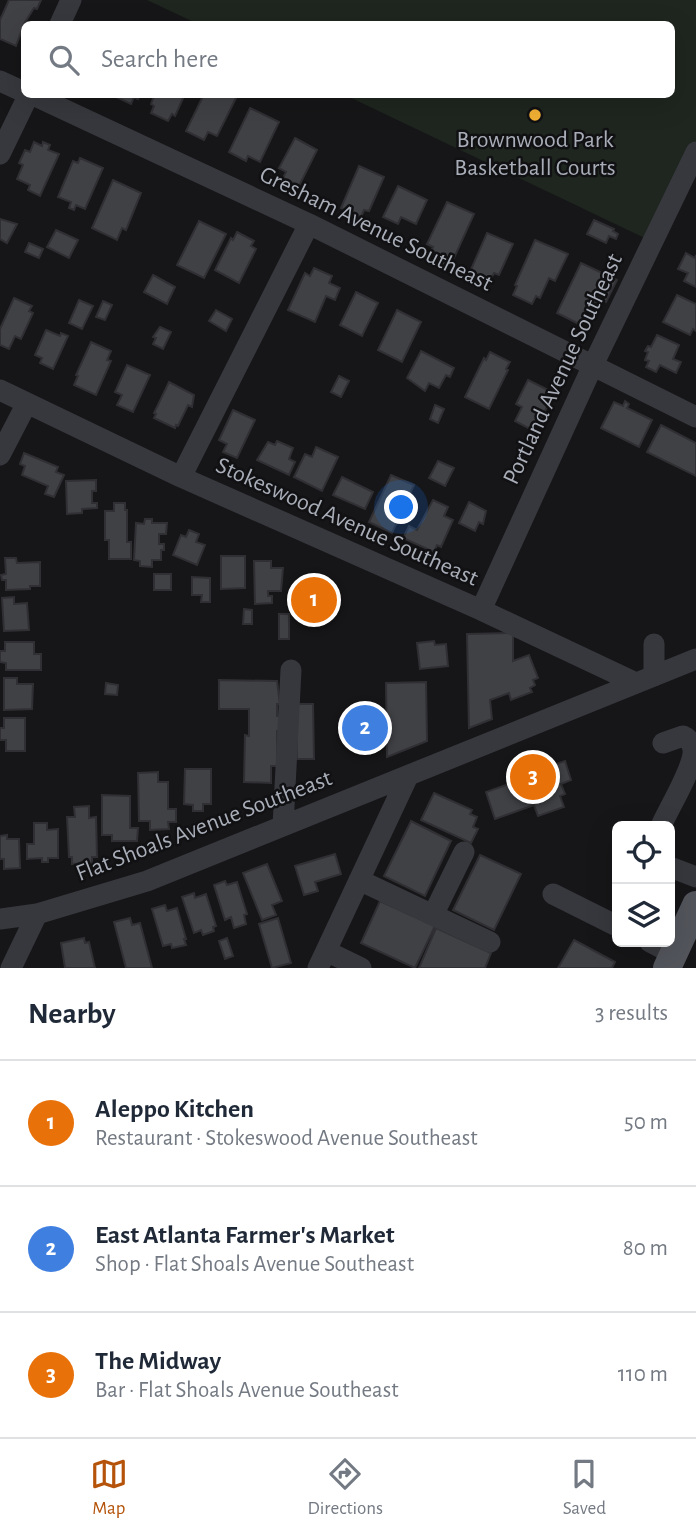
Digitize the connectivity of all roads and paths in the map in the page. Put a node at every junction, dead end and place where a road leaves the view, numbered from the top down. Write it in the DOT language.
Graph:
graph roads {
  1 [pos="71,0"];
  2 [pos="61,21"];
  3 [pos="0,80"];
  4 [pos="21,90"];
  5 [pos="26,98"];
  6 [pos="37,98"];
  7 [pos="696,152"];
  8 [pos="0,154"];
  9 [pos="309,224"];
  10 [pos="593,366"];
  11 [pos="0,390"];
  12 [pos="27,403"];
  13 [pos="696,418"];
  14 [pos="0,455"];
  15 [pos="181,477"];
  16 [pos="481,610"];
  17 [pos="654,644"];
  18 [pos="696,659"];
  19 [pos="291,670"];
  20 [pos="645,680"];
  21 [pos="663,743"];
  22 [pos="408,776"];
  23 [pos="663,821"];
  24 [pos="283,826"];
  25 [pos="464,852"];
  26 [pos="675,869"];
  27 [pos="696,877"];
  28 [pos="359,880"];
  29 [pos="553,894"];
  30 [pos="696,905"];
  31 [pos="37,914"];
  32 [pos="433,915"];
  33 [pos="0,919"];
  34 [pos="612,924"];
  35 [pos="490,942"];
  36 [pos="673,951"];
  37 [pos="322,960"];
  38 [pos="11,968"];
  39 [pos="362,968"];
  1 -- 2 [label="street"];
  3 -- 4 [label="street, Gresham Avenue Southeast"];
  5 -- 8 [label="street"];
  6 -- 9 [label="street, Gresham Avenue Southeast"];
  7 -- 10 [label="street, Portland Avenue Southeast"];
  9 -- 10 [label="street, Gresham Avenue Southeast"];
  9 -- 15 [label="street"];
  10 -- 13 [label="street, Gresham Avenue Southeast"];
  10 -- 16 [label="street, Portland Avenue Southeast"];
  11 -- 12 [label="street, Stokeswood Avenue Southeast"];
  12 -- 14 [label="street"];
  12 -- 15 [label="street, Stokeswood Avenue Southeast"];
  15 -- 16 [label="street, Stokeswood Avenue Southeast"];
  16 -- 20 [label="street, Stokeswood Avenue Southeast"];
  17 -- 20 [label="street"];
  18 -- 20 [label="street, Flat Shoals Avenue Southeast"];
  19 -- 24 [label="street"];
  20 -- 22 [label="street, Flat Shoals Avenue Southeast"];
  21 -- 23 [label="street"];
  22 -- 24 [label="street, Flat Shoals Avenue Southeast"];
  22 -- 28 [label="street"];
  24 -- 31 [label="street, Flat Shoals Avenue Southeast"];
  25 -- 32 [label="street"];
  26 -- 27 [label="street"];
  28 -- 32 [label="street"];
  28 -- 37 [label="street"];
  29 -- 34 [label="street"];
  30 -- 36 [label="main road"];
  31 -- 33 [label="street, Flat Shoals Avenue Southeast"];
  31 -- 38 [label="street"];
  32 -- 35 [label="street"];
  37 -- 39 [label="street"];
}
